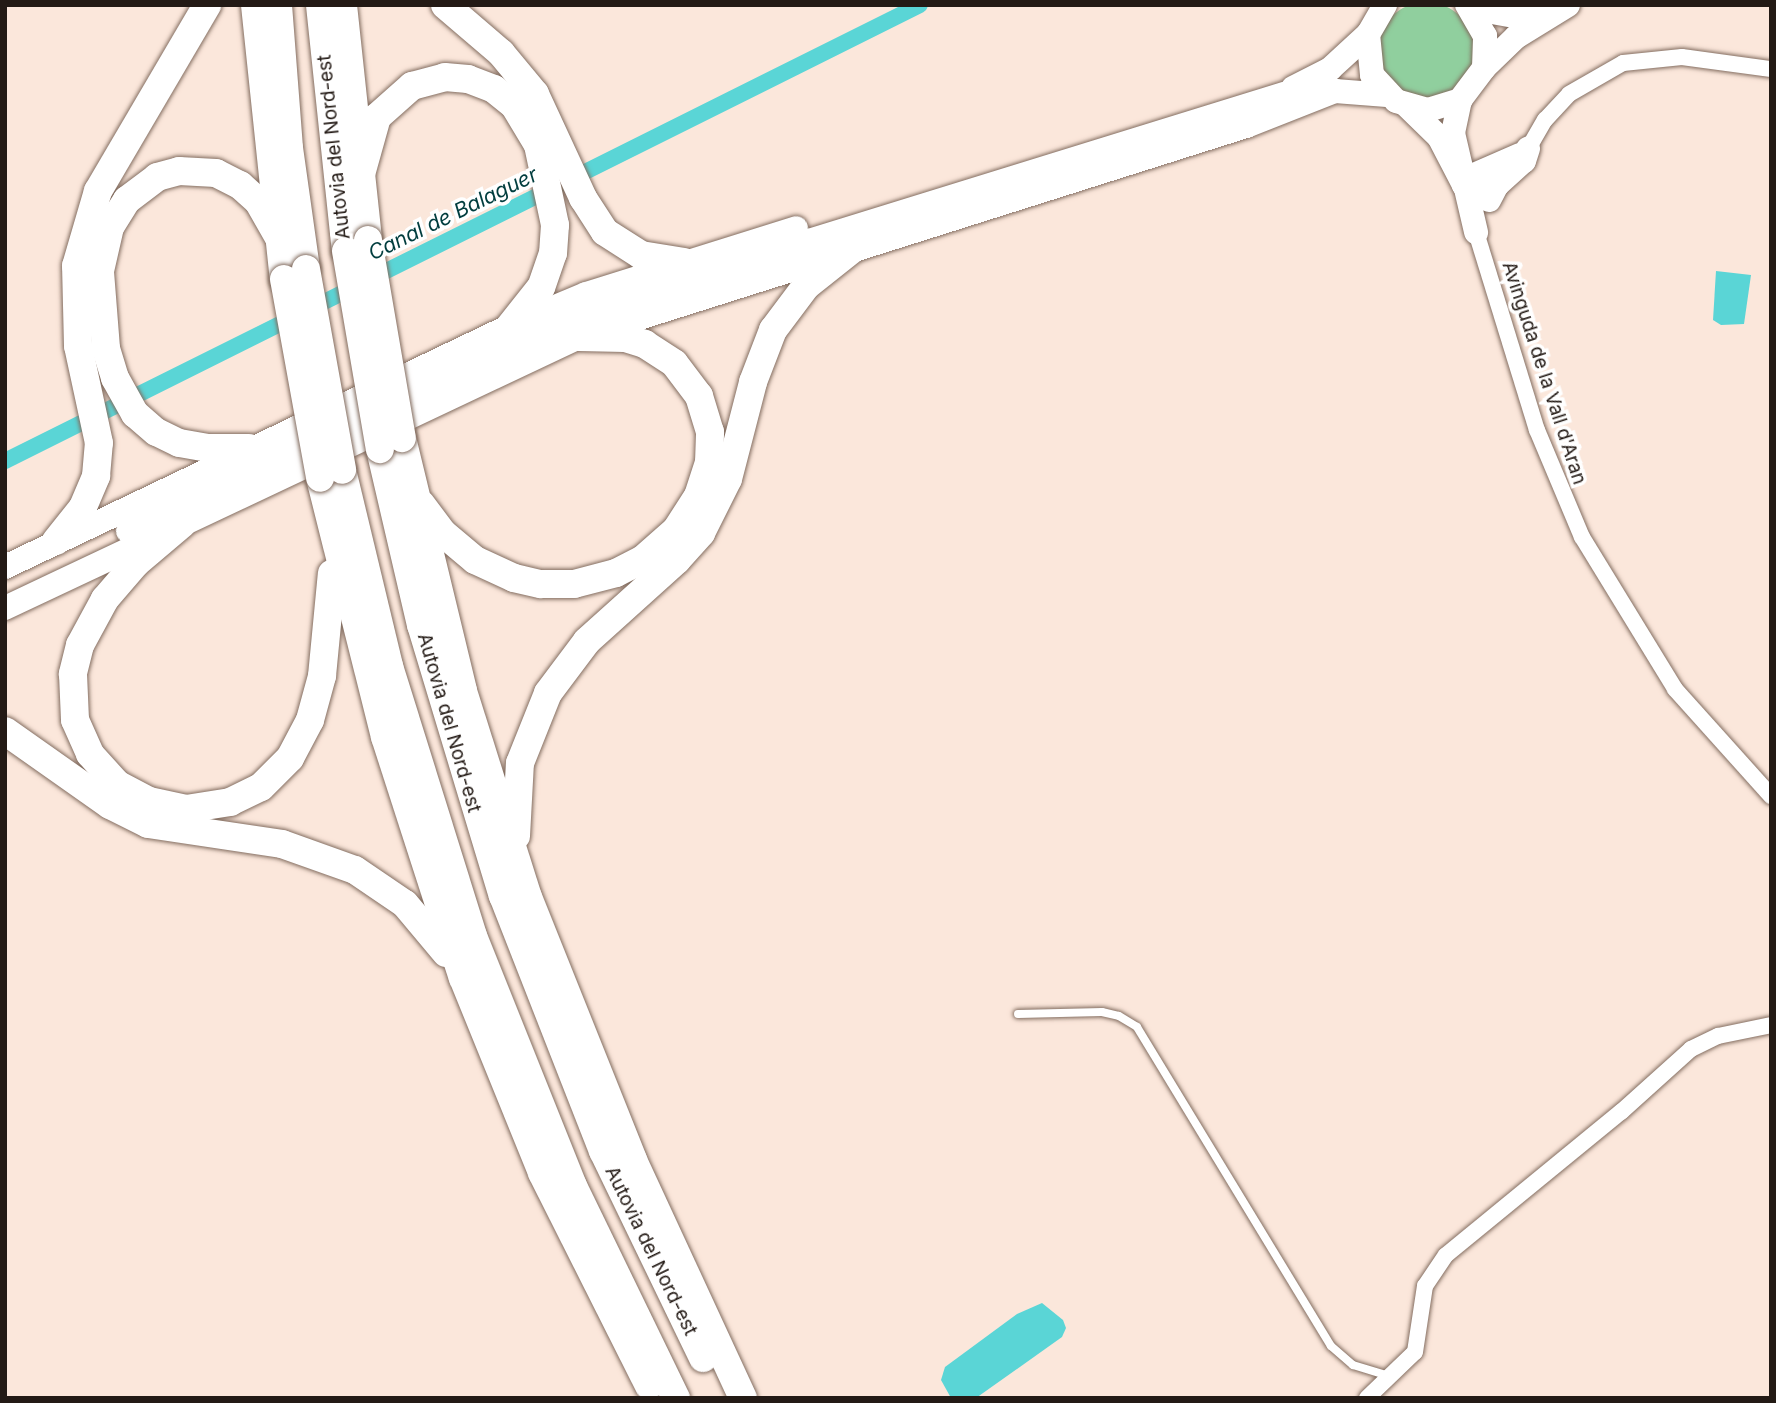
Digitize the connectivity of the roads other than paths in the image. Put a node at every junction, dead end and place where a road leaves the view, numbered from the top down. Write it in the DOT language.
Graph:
graph roads {
  1 [pos="207,5"];
  2 [pos="256,5"];
  3 [pos="278,5"];
  4 [pos="320,5"];
  5 [pos="343,5"];
  6 [pos="445,5"];
  7 [pos="1385,5"];
  8 [pos="1555,5"];
  9 [pos="1568,5"];
  10 [pos="1469,7"];
  11 [pos="1368,34"];
  12 [pos="1484,68"];
  13 [pos="1771,69"];
  14 [pos="1285,94"];
  15 [pos="1391,96"];
  16 [pos="1460,100"];
  17 [pos="1528,149"];
  18 [pos="1460,153"];
  19 [pos="1091,154"];
  20 [pos="553,156"];
  21 [pos="1492,177"];
  22 [pos="360,178"];
  23 [pos="1464,185"];
  24 [pos="1476,232"];
  25 [pos="278,236"];
  26 [pos="357,245"];
  27 [pos="854,248"];
  28 [pos="684,262"];
  29 [pos="295,274"];
  30 [pos="510,326"];
  31 [pos="579,337"];
  32 [pos="391,443"];
  33 [pos="249,448"];
  34 [pos="331,474"];
  35 [pos="414,494"];
  36 [pos="182,523"];
  37 [pos="333,539"];
  38 [pos="56,541"];
  39 [pos="5,567"];
  40 [pos="5,589"];
  41 [pos="5,608"];
  42 [pos="5,732"];
  43 [pos="1771,796"];
  44 [pos="518,867"];
  45 [pos="463,978"];
  46 [pos="1018,1014"];
  47 [pos="1766,1027"];
  48 [pos="1390,1376"];
  49 [pos="655,1398"];
  50 [pos="676,1398"];
  51 [pos="724,1398"];
  52 [pos="743,1398"];
  53 [pos="1367,1398"];
  1 -- 38 [label="highway"];
  2 -- 25 [label="highway"];
  3 -- 29 [label="highway"];
  4 -- 26 [label="highway, Autovia del Nord-est"];
  5 -- 22 [label="highway"];
  6 -- 20 [label="highway"];
  7 -- 11 [label="main road"];
  8 -- 10 [label="main road"];
  9 -- 12 [label="main road"];
  10 -- 12 [label="main road"];
  11 -- 14 [label="main road"];
  11 -- 15 [label="main road"];
  12 -- 16 [label="main road"];
  13 -- 17 [label="street"];
  14 -- 15 [label="main road"];
  14 -- 19 [label="main road"];
  15 -- 16 [label="main road"];
  15 -- 23 [label="main road"];
  15 -- 27 [label="main road"];
  16 -- 18 [label="main road"];
  17 -- 21 [label="main road"];
  18 -- 21 [label="main road"];
  18 -- 23 [label="main road"];
  19 -- 28 [label="main road"];
  19 -- 40 [label="main road"];
  20 -- 22 [label="highway"];
  20 -- 28 [label="highway"];
  20 -- 30 [label="highway"];
  21 -- 23 [label="main road"];
  21 -- 24 [label="main road"];
  22 -- 26 [label="highway"];
  23 -- 24 [label="main road"];
  24 -- 43 [label="street, Avinguda de la Vall d'Aran"];
  25 -- 29 [label="highway"];
  25 -- 33 [label="highway"];
  26 -- 32 [label="highway, bridge"];
  27 -- 31 [label="main road"];
  27 -- 44 [label="highway"];
  28 -- 30 [label="main road"];
  29 -- 34 [label="highway, bridge"];
  30 -- 33 [label="main road"];
  31 -- 35 [label="highway"];
  31 -- 36 [label="main road"];
  32 -- 35 [label="highway"];
  32 -- 51 [label="highway, Autovia del Nord-est"];
  33 -- 38 [label="main road"];
  34 -- 37 [label="highway"];
  34 -- 50 [label="highway"];
  35 -- 44 [label="highway"];
  36 -- 37 [label="highway"];
  36 -- 41 [label="main road"];
  37 -- 45 [label="highway"];
  38 -- 39 [label="main road"];
  42 -- 45 [label="highway"];
  44 -- 52 [label="highway"];
  45 -- 49 [label="highway"];
  46 -- 48 [label="lane"];
  47 -- 48 [label="street"];
  48 -- 53 [label="street"];
}
